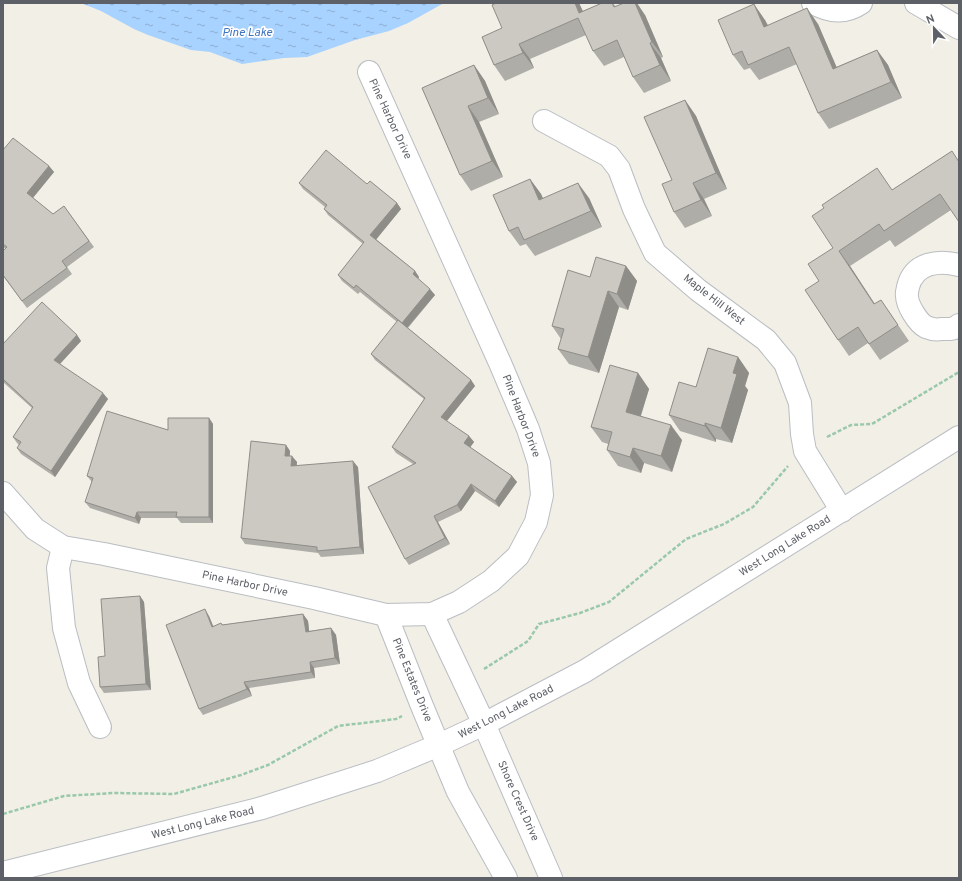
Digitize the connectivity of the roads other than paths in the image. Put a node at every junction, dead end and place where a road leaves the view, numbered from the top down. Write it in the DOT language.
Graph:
graph roads {
  1 [pos="813,3"];
  2 [pos="861,3"];
  3 [pos="916,3"];
  4 [pos="959,28"];
  5 [pos="369,72"];
  6 [pos="544,121"];
  7 [pos="959,265"];
  8 [pos="959,325"];
  9 [pos="959,437"];
  10 [pos="3,493"];
  11 [pos="842,510"];
  12 [pos="64,547"];
  13 [pos="432,614"];
  14 [pos="386,615"];
  15 [pos="484,724"];
  16 [pos="100,727"];
  17 [pos="439,745"];
  18 [pos="3,873"];
  19 [pos="506,878"];
  20 [pos="551,878"];
  1 -- 2 [label="street"];
  3 -- 4 [label="street"];
  5 -- 13 [label="street, Pine Harbor Drive"];
  6 -- 11 [label="street, Maple Hill West"];
  7 -- 8 [label="street"];
  9 -- 11 [label="street, West Long Lake Road"];
  10 -- 12 [label="street, Pine Harbor Drive"];
  11 -- 15 [label="street, West Long Lake Road"];
  12 -- 14 [label="street, Pine Harbor Drive"];
  12 -- 16 [label="street"];
  13 -- 14 [label="street, Pine Harbor Drive"];
  13 -- 15 [label="street"];
  14 -- 17 [label="street, Pine Estates Drive"];
  15 -- 17 [label="street, West Long Lake Road"];
  15 -- 20 [label="street, Shore Crest Drive"];
  17 -- 18 [label="street, West Long Lake Road"];
  17 -- 19 [label="street"];
}
